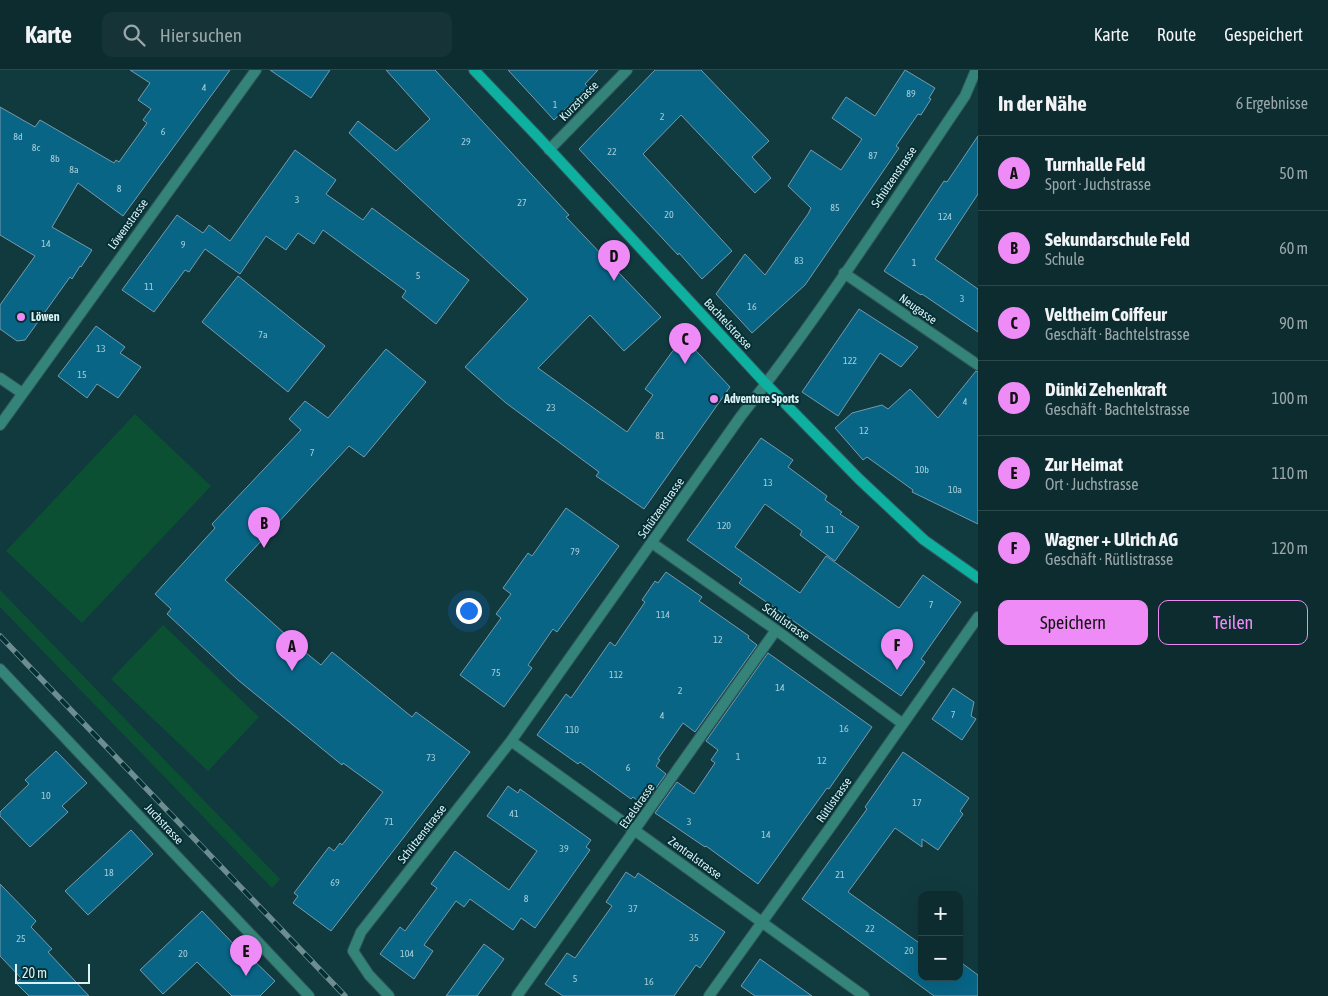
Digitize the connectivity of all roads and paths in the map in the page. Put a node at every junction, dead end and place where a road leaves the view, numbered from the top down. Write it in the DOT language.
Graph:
graph roads {
  1 [pos="256,70"];
  2 [pos="474,70"];
  3 [pos="626,70"];
  4 [pos="974,72"];
  5 [pos="550,150"];
  6 [pos="844,273"];
  7 [pos="978,365"];
  8 [pos="0,378"];
  9 [pos="766,384"];
  10 [pos="22,393"];
  11 [pos="0,425"];
  12 [pos="652,543"];
  13 [pos="978,578"];
  14 [pos="978,618"];
  15 [pos="776,630"];
  16 [pos="0,669"];
  17 [pos="903,724"];
  18 [pos="510,741"];
  19 [pos="635,831"];
  20 [pos="762,922"];
  21 [pos="306,995"];
  22 [pos="389,996"];
  23 [pos="517,996"];
  24 [pos="708,996"];
  25 [pos="864,996"];
  1 -- 10 [label="street, Löwenstrasse"];
  2 -- 5 [label="street, Bachtelstrasse"];
  3 -- 5 [label="street, Kurzstrasse"];
  4 -- 6 [label="street, Schützenstrasse"];
  5 -- 9 [label="street, Bachtelstrasse"];
  6 -- 7 [label="street, Neugasse"];
  6 -- 9 [label="street, Schützenstrasse"];
  8 -- 10 [label="street"];
  9 -- 12 [label="street, Schützenstrasse"];
  9 -- 13 [label="street, Bachtelstrasse"];
  10 -- 11 [label="street, Löwenstrasse"];
  12 -- 15 [label="street, Schulstrasse"];
  12 -- 18 [label="street, Schützenstrasse"];
  14 -- 17 [label="street, Rütlistrasse"];
  15 -- 17 [label="street, Schulstrasse"];
  15 -- 19 [label="street, Etzelstrasse"];
  16 -- 21 [label="street, Juchstrasse"];
  17 -- 20 [label="street, Rütlistrasse"];
  18 -- 19 [label="street, Zentralstrasse"];
  18 -- 22 [label="street, Schützenstrasse"];
  19 -- 20 [label="street, Zentralstrasse"];
  19 -- 23 [label="street, Etzelstrasse"];
  20 -- 24 [label="street, Rütlistrasse"];
  20 -- 25 [label="street, Zentralstrasse"];
}
